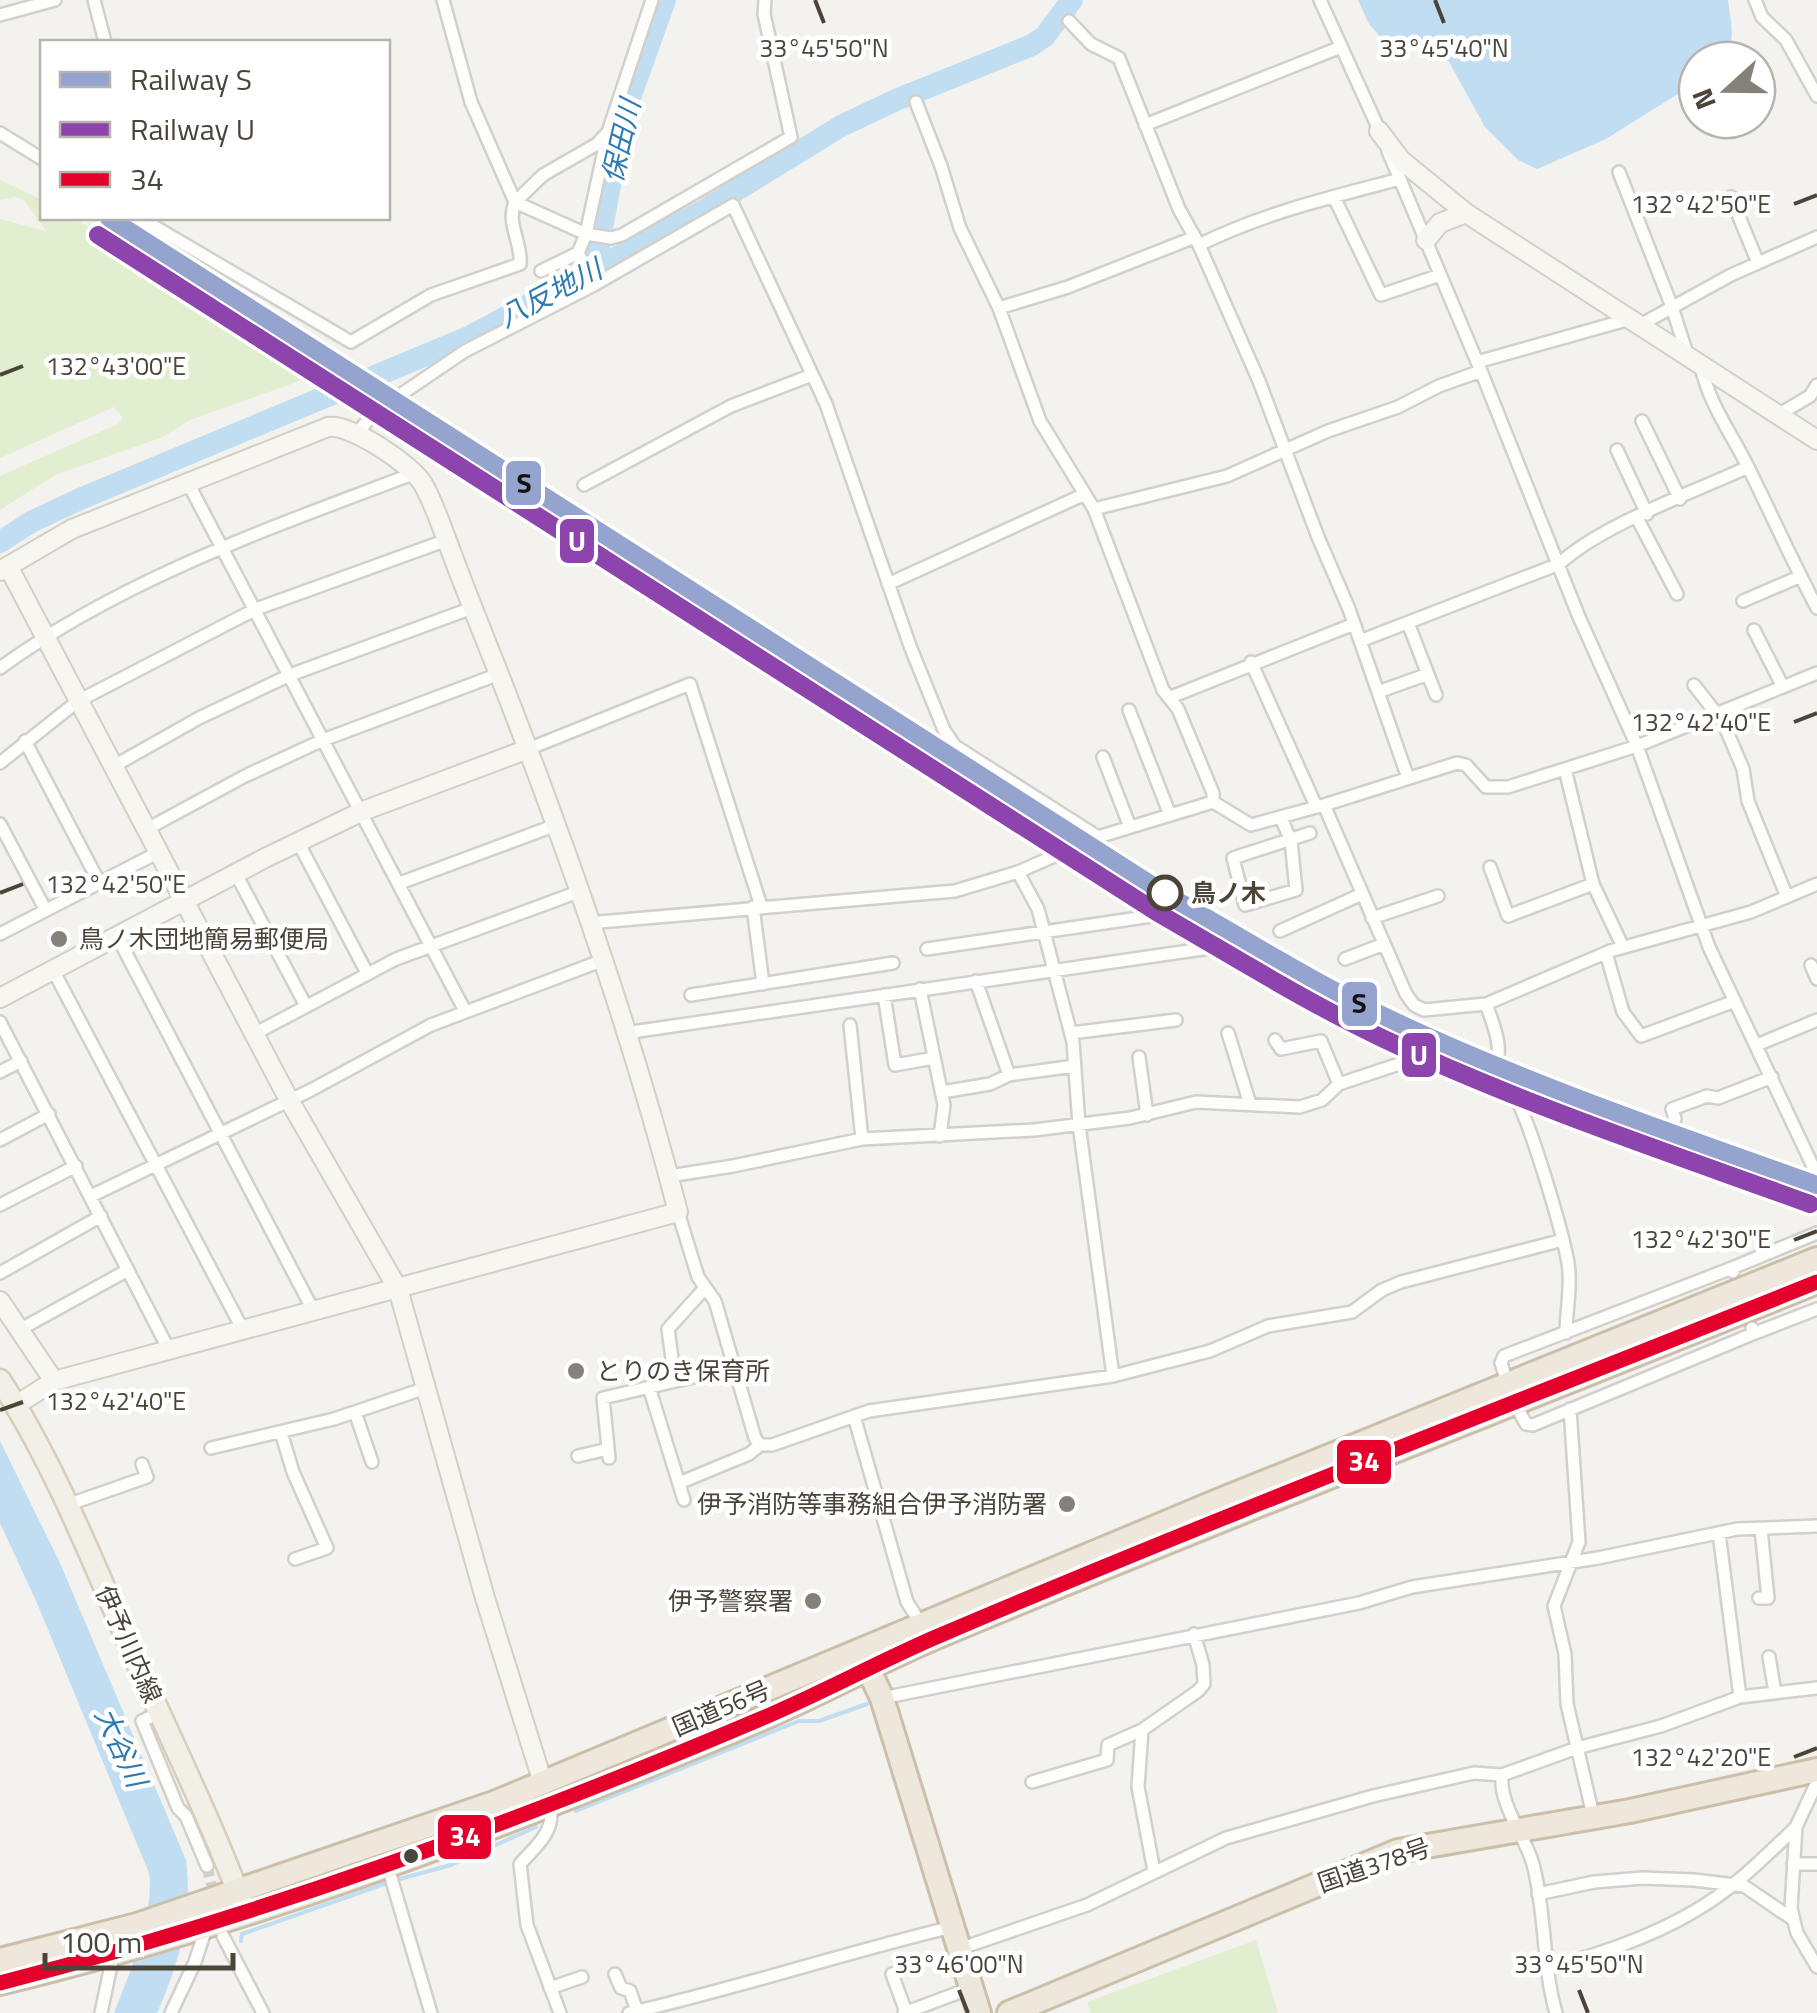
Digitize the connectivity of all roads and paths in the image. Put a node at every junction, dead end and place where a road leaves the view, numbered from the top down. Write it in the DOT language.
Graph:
graph roads {
  1 [pos="55,0"];
  2 [pos="94,0"];
  3 [pos="443,0"];
  4 [pos="652,0"];
  5 [pos="765,0"];
  6 [pos="1320,0"];
  7 [pos="1754,0"];
  8 [pos="0,15"];
  9 [pos="1070,20"];
  10 [pos="104,40"];
  11 [pos="1341,47"];
  12 [pos="1812,73"];
  13 [pos="1817,96"];
  14 [pos="916,102"];
  15 [pos="1145,125"];
  16 [pos="1380,131"];
  17 [pos="608,132"];
  18 [pos="0,133"];
  19 [pos="40,158"];
  20 [pos="1619,172"];
  21 [pos="1400,179"];
  22 [pos="1334,197"];
  23 [pos="1731,197"];
  24 [pos="515,202"];
  25 [pos="1466,213"];
  26 [pos="149,220"];
  27 [pos="586,234"];
  28 [pos="1817,237"];
  29 [pos="1426,240"];
  30 [pos="1197,241"];
  31 [pos="582,259"];
  32 [pos="1758,263"];
  33 [pos="541,271"];
  34 [pos="1440,275"];
  35 [pos="593,282"];
  36 [pos="1672,307"];
  37 [pos="1000,308"];
  38 [pos="1635,322"];
  39 [pos="1694,361"];
  40 [pos="1480,367"];
  41 [pos="812,374"];
  42 [pos="1817,385"];
  43 [pos="400,395"];
  44 [pos="387,403"];
  45 [pos="1778,415"];
  46 [pos="1648,426"];
  47 [pos="357,434"];
  48 [pos="1817,440"];
  49 [pos="1617,450"];
  50 [pos="1286,451"];
  51 [pos="1748,467"];
  52 [pos="415,473"];
  53 [pos="188,482"];
  54 [pos="584,485"];
  55 [pos="1084,494"];
  56 [pos="1680,498"];
  57 [pos="1094,509"];
  58 [pos="1642,516"];
  59 [pos="447,540"];
  60 [pos="223,546"];
  61 [pos="1558,564"];
  62 [pos="4,569"];
  63 [pos="1800,576"];
  64 [pos="888,584"];
  65 [pos="1677,594"];
  66 [pos="1743,602"];
  67 [pos="472,608"];
  68 [pos="1817,608"];
  69 [pos="256,609"];
  70 [pos="1408,623"];
  71 [pos="1354,624"];
  72 [pos="1754,630"];
  73 [pos="46,636"];
  74 [pos="1360,641"];
  75 [pos="1251,662"];
  76 [pos="0,668"];
  77 [pos="499,674"];
  78 [pos="1428,674"];
  79 [pos="1817,674"];
  80 [pos="290,675"];
  81 [pos="1694,685"];
  82 [pos="1783,687"];
  83 [pos="1378,692"];
  84 [pos="1436,696"];
  85 [pos="1170,697"];
  86 [pos="78,700"];
  87 [pos="1129,710"];
  88 [pos="1718,714"];
  89 [pos="25,740"];
  90 [pos="322,740"];
  91 [pos="1637,746"];
  92 [pos="528,749"];
  93 [pos="1103,757"];
  94 [pos="0,763"];
  95 [pos="114,766"];
  96 [pos="1565,769"];
  97 [pos="1408,778"];
  98 [pos="1213,802"];
  99 [pos="1320,806"];
  100 [pos="362,811"];
  101 [pos="1170,815"];
  102 [pos="1281,818"];
  103 [pos="0,824"];
  104 [pos="556,825"];
  105 [pos="1130,828"];
  106 [pos="147,829"];
  107 [pos="1310,833"];
  108 [pos="1098,838"];
  109 [pos="298,842"];
  110 [pos="1291,842"];
  111 [pos="159,852"];
  112 [pos="1490,867"];
  113 [pos="1018,872"];
  114 [pos="236,874"];
  115 [pos="99,882"];
  116 [pos="400,883"];
  117 [pos="1593,884"];
  118 [pos="1817,884"];
  119 [pos="578,892"];
  120 [pos="1362,894"];
  121 [pos="1438,896"];
  122 [pos="1786,896"];
  123 [pos="184,902"];
  124 [pos="757,906"];
  125 [pos="44,910"];
  126 [pos="1159,915"];
  127 [pos="1372,918"];
  128 [pos="588,923"];
  129 [pos="1701,926"];
  130 [pos="1043,931"];
  131 [pos="1280,931"];
  132 [pos="0,934"];
  133 [pos="117,936"];
  134 [pos="1384,944"];
  135 [pos="432,946"];
  136 [pos="1624,947"];
  137 [pos="927,949"];
  138 [pos="1606,953"];
  139 [pos="1345,959"];
  140 [pos="602,961"];
  141 [pos="893,964"];
  142 [pos="1053,969"];
  143 [pos="52,970"];
  144 [pos="366,973"];
  145 [pos="976,981"];
  146 [pos="1274,982"];
  147 [pos="763,984"];
  148 [pos="920,989"];
  149 [pos="884,994"];
  150 [pos="691,995"];
  151 [pos="0,998"];
  152 [pos="1735,1001"];
  153 [pos="1486,1004"];
  154 [pos="306,1006"];
  155 [pos="466,1011"];
  156 [pos="1176,1020"];
  157 [pos="1817,1020"];
  158 [pos="0,1022"];
  159 [pos="850,1025"];
  160 [pos="626,1033"];
  161 [pos="1071,1033"];
  162 [pos="1228,1033"];
  163 [pos="254,1034"];
  164 [pos="1275,1040"];
  165 [pos="1756,1046"];
  166 [pos="1139,1057"];
  167 [pos="934,1058"];
  168 [pos="20,1061"];
  169 [pos="1075,1066"];
  170 [pos="0,1072"];
  171 [pos="1009,1075"];
  172 [pos="1493,1077"];
  173 [pos="1772,1077"];
  174 [pos="1339,1084"];
  175 [pos="942,1092"];
  176 [pos="288,1098"];
  177 [pos="1250,1104"];
  178 [pos="48,1114"];
  179 [pos="1147,1115"];
  180 [pos="1675,1118"];
  181 [pos="1078,1124"];
  182 [pos="219,1132"];
  183 [pos="940,1136"];
  184 [pos="862,1139"];
  185 [pos="0,1140"];
  186 [pos="157,1164"];
  187 [pos="76,1166"];
  188 [pos="1817,1175"];
  189 [pos="669,1176"];
  190 [pos="91,1196"];
  191 [pos="0,1206"];
  192 [pos="678,1212"];
  193 [pos="101,1216"];
  194 [pos="1817,1233"];
  195 [pos="1562,1240"];
  196 [pos="1817,1259"];
  197 [pos="128,1270"];
  198 [pos="0,1273"];
  199 [pos="1817,1282"];
  200 [pos="705,1288"];
  201 [pos="398,1289"];
  202 [pos="0,1301"];
  203 [pos="1817,1309"];
  204 [pos="312,1310"];
  205 [pos="19,1330"];
  206 [pos="243,1330"];
  207 [pos="1566,1333"];
  208 [pos="169,1350"];
  209 [pos="736,1367"];
  210 [pos="1113,1376"];
  211 [pos="0,1380"];
  212 [pos="54,1381"];
  213 [pos="676,1381"];
  214 [pos="649,1387"];
  215 [pos="426,1388"];
  216 [pos="1511,1394"];
  217 [pos="16,1404"];
  218 [pos="1570,1409"];
  219 [pos="355,1412"];
  220 [pos="854,1416"];
  221 [pos="281,1432"];
  222 [pos="760,1445"];
  223 [pos="211,1448"];
  224 [pos="578,1456"];
  225 [pos="372,1462"];
  226 [pos="142,1464"];
  227 [pos="679,1483"];
  228 [pos="684,1500"];
  229 [pos="67,1505"];
  230 [pos="1817,1526"];
  231 [pos="1761,1529"];
  232 [pos="1720,1533"];
  233 [pos="295,1559"];
  234 [pos="1571,1561"];
  235 [pos="1759,1598"];
  236 [pos="925,1632"];
  237 [pos="1194,1634"];
  238 [pos="1769,1656"];
  239 [pos="864,1661"];
  240 [pos="1817,1688"];
  241 [pos="1774,1692"];
  242 [pos="1740,1697"];
  243 [pos="882,1698"];
  244 [pos="159,1713"];
  245 [pos="1142,1730"];
  246 [pos="1577,1748"];
  247 [pos="1817,1770"];
  248 [pos="1502,1775"];
  249 [pos="1032,1782"];
  250 [pos="1817,1782"];
  251 [pos="546,1793"];
  252 [pos="1593,1815"];
  253 [pos="1796,1827"];
  254 [pos="1520,1829"];
  255 [pos="387,1864"];
  256 [pos="1794,1864"];
  257 [pos="1817,1864"];
  258 [pos="207,1866"];
  259 [pos="1154,1871"];
  260 [pos="1734,1884"];
  261 [pos="1538,1894"];
  262 [pos="224,1901"];
  263 [pos="1791,1918"];
  264 [pos="208,1931"];
  265 [pos="955,1938"];
  266 [pos="117,1955"];
  267 [pos="0,1960"];
  268 [pos="1817,1968"];
  269 [pos="1547,1969"];
  270 [pos="615,1974"];
  271 [pos="892,1974"];
  272 [pos="582,1977"];
  273 [pos="0,1983"];
  274 [pos="550,1988"];
  275 [pos="971,1988"];
  276 [pos="633,2012"];
  277 [pos="910,2012"];
  278 [pos="101,2013"];
  279 [pos="171,2013"];
  280 [pos="262,2013"];
  281 [pos="431,2013"];
  282 [pos="560,2013"];
  283 [pos="979,2013"];
  284 [pos="1009,2013"];
  285 [pos="1556,2013"];
  1 -- 8 [label="street"];
  2 -- 10 [label="street"];
  3 -- 24 [label="street"];
  4 -- 17 [label="street"];
  5 -- 27 [label="street"];
  6 -- 11 [label="street"];
  7 -- 12 [label="street"];
  9 -- 15 [label="street"];
  11 -- 15 [label="street"];
  11 -- 16 [label="street"];
  12 -- 13 [label="street"];
  14 -- 37 [label="street"];
  15 -- 30 [label="street"];
  16 -- 21 [label="street"];
  16 -- 25 [label="street"];
  17 -- 24 [label="street"];
  17 -- 27 [label="street"];
  18 -- 19 [label="street"];
  20 -- 36 [label="street"];
  21 -- 22 [label="street"];
  21 -- 29 [label="street"];
  22 -- 30 [label="street"];
  22 -- 34 [label="street"];
  23 -- 32 [label="street"];
  24 -- 26 [label="street"];
  24 -- 27 [label="street"];
  25 -- 29 [label="street"];
  25 -- 38 [label="street"];
  27 -- 31 [label="street"];
  28 -- 32 [label="street"];
  29 -- 34 [label="street"];
  30 -- 37 [label="street"];
  30 -- 50 [label="street"];
  31 -- 33 [label="street"];
  31 -- 35 [label="street"];
  32 -- 36 [label="street"];
  34 -- 40 [label="street"];
  35 -- 41 [label="street"];
  35 -- 43 [label="street"];
  36 -- 38 [label="street"];
  36 -- 39 [label="street"];
  37 -- 55 [label="street"];
  38 -- 39 [label="street"];
  38 -- 40 [label="street"];
  39 -- 45 [label="street"];
  39 -- 51 [label="street"];
  40 -- 50 [label="street"];
  40 -- 61 [label="street"];
  41 -- 54 [label="street"];
  41 -- 64 [label="street"];
  42 -- 45 [label="street"];
  44 -- 47 [label="street"];
  45 -- 48 [label="street"];
  46 -- 56 [label="street"];
  47 -- 52 [label="street"];
  47 -- 53 [label="street"];
  49 -- 58 [label="street"];
  50 -- 57 [label="street"];
  50 -- 71 [label="street"];
  51 -- 56 [label="street"];
  51 -- 63 [label="street"];
  52 -- 59 [label="street"];
  52 -- 60 [label="street"];
  53 -- 60 [label="street"];
  53 -- 62 [label="street"];
  55 -- 57 [label="street"];
  55 -- 64 [label="street"];
  56 -- 58 [label="street"];
  57 -- 85 [label="street"];
  58 -- 61 [label="street"];
  58 -- 65 [label="street"];
  59 -- 67 [label="street"];
  59 -- 69 [label="street"];
  60 -- 69 [label="street"];
  60 -- 73 [label="street"];
  61 -- 70 [label="street"];
  61 -- 91 [label="street"];
  62 -- 73 [label="street"];
  63 -- 66 [label="street"];
  63 -- 68 [label="street"];
  64 -- 108 [label="street"];
  67 -- 77 [label="street"];
  67 -- 80 [label="street"];
  69 -- 80 [label="street"];
  69 -- 86 [label="street"];
  70 -- 74 [label="street"];
  70 -- 78 [label="street"];
  71 -- 74 [label="street"];
  71 -- 75 [label="street"];
  72 -- 82 [label="street"];
  73 -- 76 [label="street"];
  73 -- 86 [label="street"];
  74 -- 83 [label="street"];
  75 -- 85 [label="street"];
  75 -- 99 [label="street"];
  77 -- 90 [label="street"];
  77 -- 92 [label="street"];
  78 -- 83 [label="street"];
  78 -- 84 [label="street"];
  79 -- 82 [label="street"];
  80 -- 90 [label="street"];
  80 -- 95 [label="street"];
  81 -- 88 [label="street"];
  82 -- 88 [label="street"];
  83 -- 97 [label="street"];
  85 -- 98 [label="street"];
  86 -- 89 [label="street"];
  86 -- 95 [label="street"];
  87 -- 101 [label="street"];
  88 -- 91 [label="street"];
  88 -- 122 [label="street"];
  89 -- 94 [label="street"];
  89 -- 115 [label="street"];
  90 -- 100 [label="street"];
  90 -- 106 [label="street"];
  91 -- 96 [label="street"];
  91 -- 129 [label="street"];
  92 -- 100 [label="street"];
  92 -- 104 [label="street"];
  92 -- 124 [label="street"];
  93 -- 105 [label="street"];
  95 -- 106 [label="street"];
  96 -- 97 [label="street"];
  96 -- 117 [label="street"];
  97 -- 99 [label="street"];
  98 -- 101 [label="street"];
  98 -- 102 [label="street"];
  99 -- 102 [label="street"];
  99 -- 120 [label="street"];
  100 -- 109 [label="street"];
  100 -- 116 [label="street"];
  101 -- 105 [label="street"];
  102 -- 110 [label="street"];
  103 -- 125 [label="street"];
  104 -- 116 [label="street"];
  104 -- 119 [label="street"];
  105 -- 108 [label="street"];
  106 -- 111 [label="street"];
  107 -- 110 [label="street"];
  108 -- 113 [label="street"];
  109 -- 114 [label="street"];
  109 -- 144 [label="street"];
  110 -- 110 [label="street"];
  111 -- 115 [label="street"];
  111 -- 123 [label="street"];
  112 -- 117 [label="street"];
  113 -- 124 [label="street"];
  113 -- 130 [label="street"];
  114 -- 123 [label="street"];
  114 -- 154 [label="street"];
  115 -- 125 [label="street"];
  116 -- 135 [label="street"];
  117 -- 136 [label="street"];
  118 -- 122 [label="street"];
  119 -- 128 [label="street"];
  119 -- 135 [label="street"];
  120 -- 127 [label="street"];
  120 -- 131 [label="street"];
  121 -- 127 [label="street"];
  122 -- 129 [label="street"];
  123 -- 133 [label="street"];
  123 -- 163 [label="street"];
  124 -- 128 [label="street"];
  124 -- 147 [label="street"];
  125 -- 132 [label="street"];
  126 -- 130 [label="street"];
  127 -- 134 [label="street"];
  128 -- 140 [label="street"];
  129 -- 136 [label="street"];
  129 -- 152 [label="street"];
  130 -- 137 [label="street"];
  130 -- 142 [label="street"];
  133 -- 143 [label="street"];
  133 -- 182 [label="street"];
  134 -- 139 [label="street"];
  134 -- 153 [label="street"];
  135 -- 144 [label="street"];
  135 -- 155 [label="street"];
  136 -- 138 [label="street"];
  138 -- 152 [label="street"];
  138 -- 153 [label="street"];
  140 -- 155 [label="street"];
  140 -- 160 [label="street"];
  141 -- 147 [label="street"];
  142 -- 145 [label="street"];
  142 -- 146 [label="street"];
  142 -- 161 [label="street"];
  143 -- 151 [label="street"];
  143 -- 186 [label="street"];
  144 -- 154 [label="street"];
  145 -- 148 [label="street"];
  145 -- 171 [label="street"];
  147 -- 150 [label="street"];
  148 -- 149 [label="street"];
  148 -- 167 [label="street"];
  149 -- 160 [label="street"];
  149 -- 167 [label="street"];
  152 -- 165 [label="street"];
  153 -- 172 [label="street"];
  154 -- 163 [label="street"];
  155 -- 176 [label="street"];
  156 -- 161 [label="street"];
  157 -- 165 [label="street"];
  158 -- 168 [label="street"];
  159 -- 184 [label="street"];
  160 -- 189 [label="street"];
  161 -- 169 [label="street"];
  162 -- 177 [label="street"];
  163 -- 176 [label="street"];
  164 -- 174 [label="street"];
  165 -- 173 [label="street"];
  166 -- 179 [label="street"];
  167 -- 175 [label="street"];
  168 -- 170 [label="street"];
  168 -- 178 [label="street"];
  169 -- 171 [label="street"];
  169 -- 181 [label="street"];
  171 -- 175 [label="street"];
  172 -- 174 [label="street"];
  172 -- 195 [label="street"];
  173 -- 180 [label="street"];
  173 -- 188 [label="street"];
  174 -- 177 [label="street"];
  175 -- 183 [label="street"];
  176 -- 182 [label="street"];
  176 -- 201 [label="street"];
  177 -- 179 [label="street"];
  178 -- 185 [label="street"];
  178 -- 187 [label="street"];
  179 -- 181 [label="street"];
  181 -- 183 [label="street"];
  181 -- 210 [label="street"];
  182 -- 186 [label="street"];
  182 -- 204 [label="street"];
  183 -- 184 [label="street"];
  184 -- 189 [label="street"];
  186 -- 190 [label="street"];
  186 -- 206 [label="street"];
  187 -- 190 [label="street"];
  187 -- 191 [label="street"];
  189 -- 192 [label="street"];
  190 -- 193 [label="street"];
  192 -- 200 [label="street"];
  192 -- 201 [label="street"];
  193 -- 197 [label="street"];
  193 -- 198 [label="street"];
  194 -- 207 [label="street"];
  195 -- 207 [label="street"];
  195 -- 210 [label="street"];
  196 -- 216 [label="highway, 国道56号"];
  197 -- 205 [label="street"];
  197 -- 208 [label="street"];
  199 -- 216 [label="highway, 国道56号"];
  200 -- 209 [label="street"];
  200 -- 213 [label="street"];
  201 -- 204 [label="street"];
  201 -- 215 [label="street"];
  202 -- 205 [label="street"];
  203 -- 218 [label="street"];
  204 -- 206 [label="street"];
  205 -- 212 [label="street"];
  206 -- 208 [label="street"];
  207 -- 216 [label="street"];
  208 -- 212 [label="street"];
  209 -- 213 [label="street"];
  209 -- 222 [label="street"];
  210 -- 220 [label="street"];
  211 -- 217 [label="main road, 伊予川内線"];
  212 -- 217 [label="street"];
  213 -- 214 [label="street"];
  214 -- 224 [label="street"];
  214 -- 227 [label="street"];
  215 -- 219 [label="street"];
  215 -- 251 [label="street"];
  216 -- 218 [label="street"];
  216 -- 236 [label="highway, 国道56号"];
  217 -- 229 [label="main road, 伊予川内線"];
  218 -- 234 [label="street"];
  219 -- 221 [label="street"];
  219 -- 225 [label="street"];
  220 -- 222 [label="street"];
  220 -- 236 [label="street"];
  221 -- 223 [label="street"];
  221 -- 233 [label="street"];
  222 -- 227 [label="street"];
  226 -- 229 [label="street"];
  227 -- 228 [label="street"];
  229 -- 244 [label="main road, 伊予川内線"];
  230 -- 231 [label="street"];
  231 -- 232 [label="street"];
  231 -- 235 [label="street"];
  232 -- 234 [label="street"];
  232 -- 242 [label="street"];
  234 -- 237 [label="street"];
  234 -- 246 [label="street"];
  236 -- 239 [label="highway, 国道56号"];
  237 -- 243 [label="street"];
  237 -- 245 [label="street"];
  238 -- 241 [label="street"];
  239 -- 243 [label="highway"];
  239 -- 251 [label="highway, 国道56号"];
  240 -- 241 [label="street"];
  241 -- 242 [label="street"];
  242 -- 246 [label="street"];
  243 -- 265 [label="highway"];
  244 -- 258 [label="street"];
  244 -- 262 [label="main road, 伊予川内線"];
  245 -- 249 [label="street"];
  245 -- 259 [label="street"];
  246 -- 248 [label="street"];
  246 -- 252 [label="street"];
  247 -- 252 [label="highway, 国道378号"];
  248 -- 254 [label="street"];
  248 -- 259 [label="street"];
  250 -- 253 [label="street"];
  251 -- 255 [label="highway, 国道56号"];
  251 -- 262 [label="highway, 国道56号"];
  251 -- 274 [label="street"];
  252 -- 254 [label="highway, 国道378号"];
  253 -- 256 [label="street"];
  253 -- 260 [label="street"];
  254 -- 261 [label="street"];
  254 -- 284 [label="highway, 国道378号"];
  255 -- 262 [label="highway, 国道56号"];
  255 -- 281 [label="street"];
  256 -- 257 [label="street"];
  256 -- 263 [label="street"];
  259 -- 265 [label="street"];
  260 -- 261 [label="street"];
  260 -- 263 [label="street"];
  260 -- 269 [label="street"];
  261 -- 269 [label="street"];
  262 -- 264 [label="highway, 国道56号"];
  262 -- 264 [label="street"];
  262 -- 267 [label="highway, 国道56号"];
  263 -- 268 [label="street"];
  264 -- 266 [label="highway, 国道56号"];
  264 -- 279 [label="street"];
  264 -- 280 [label="street"];
  265 -- 275 [label="highway"];
  265 -- 276 [label="street"];
  266 -- 273 [label="highway, 国道56号"];
  266 -- 278 [label="street"];
  269 -- 285 [label="street"];
  270 -- 276 [label="street"];
  271 -- 277 [label="street"];
  272 -- 274 [label="street"];
  274 -- 282 [label="street"];
  275 -- 277 [label="street"];
  275 -- 283 [label="highway"];
}
